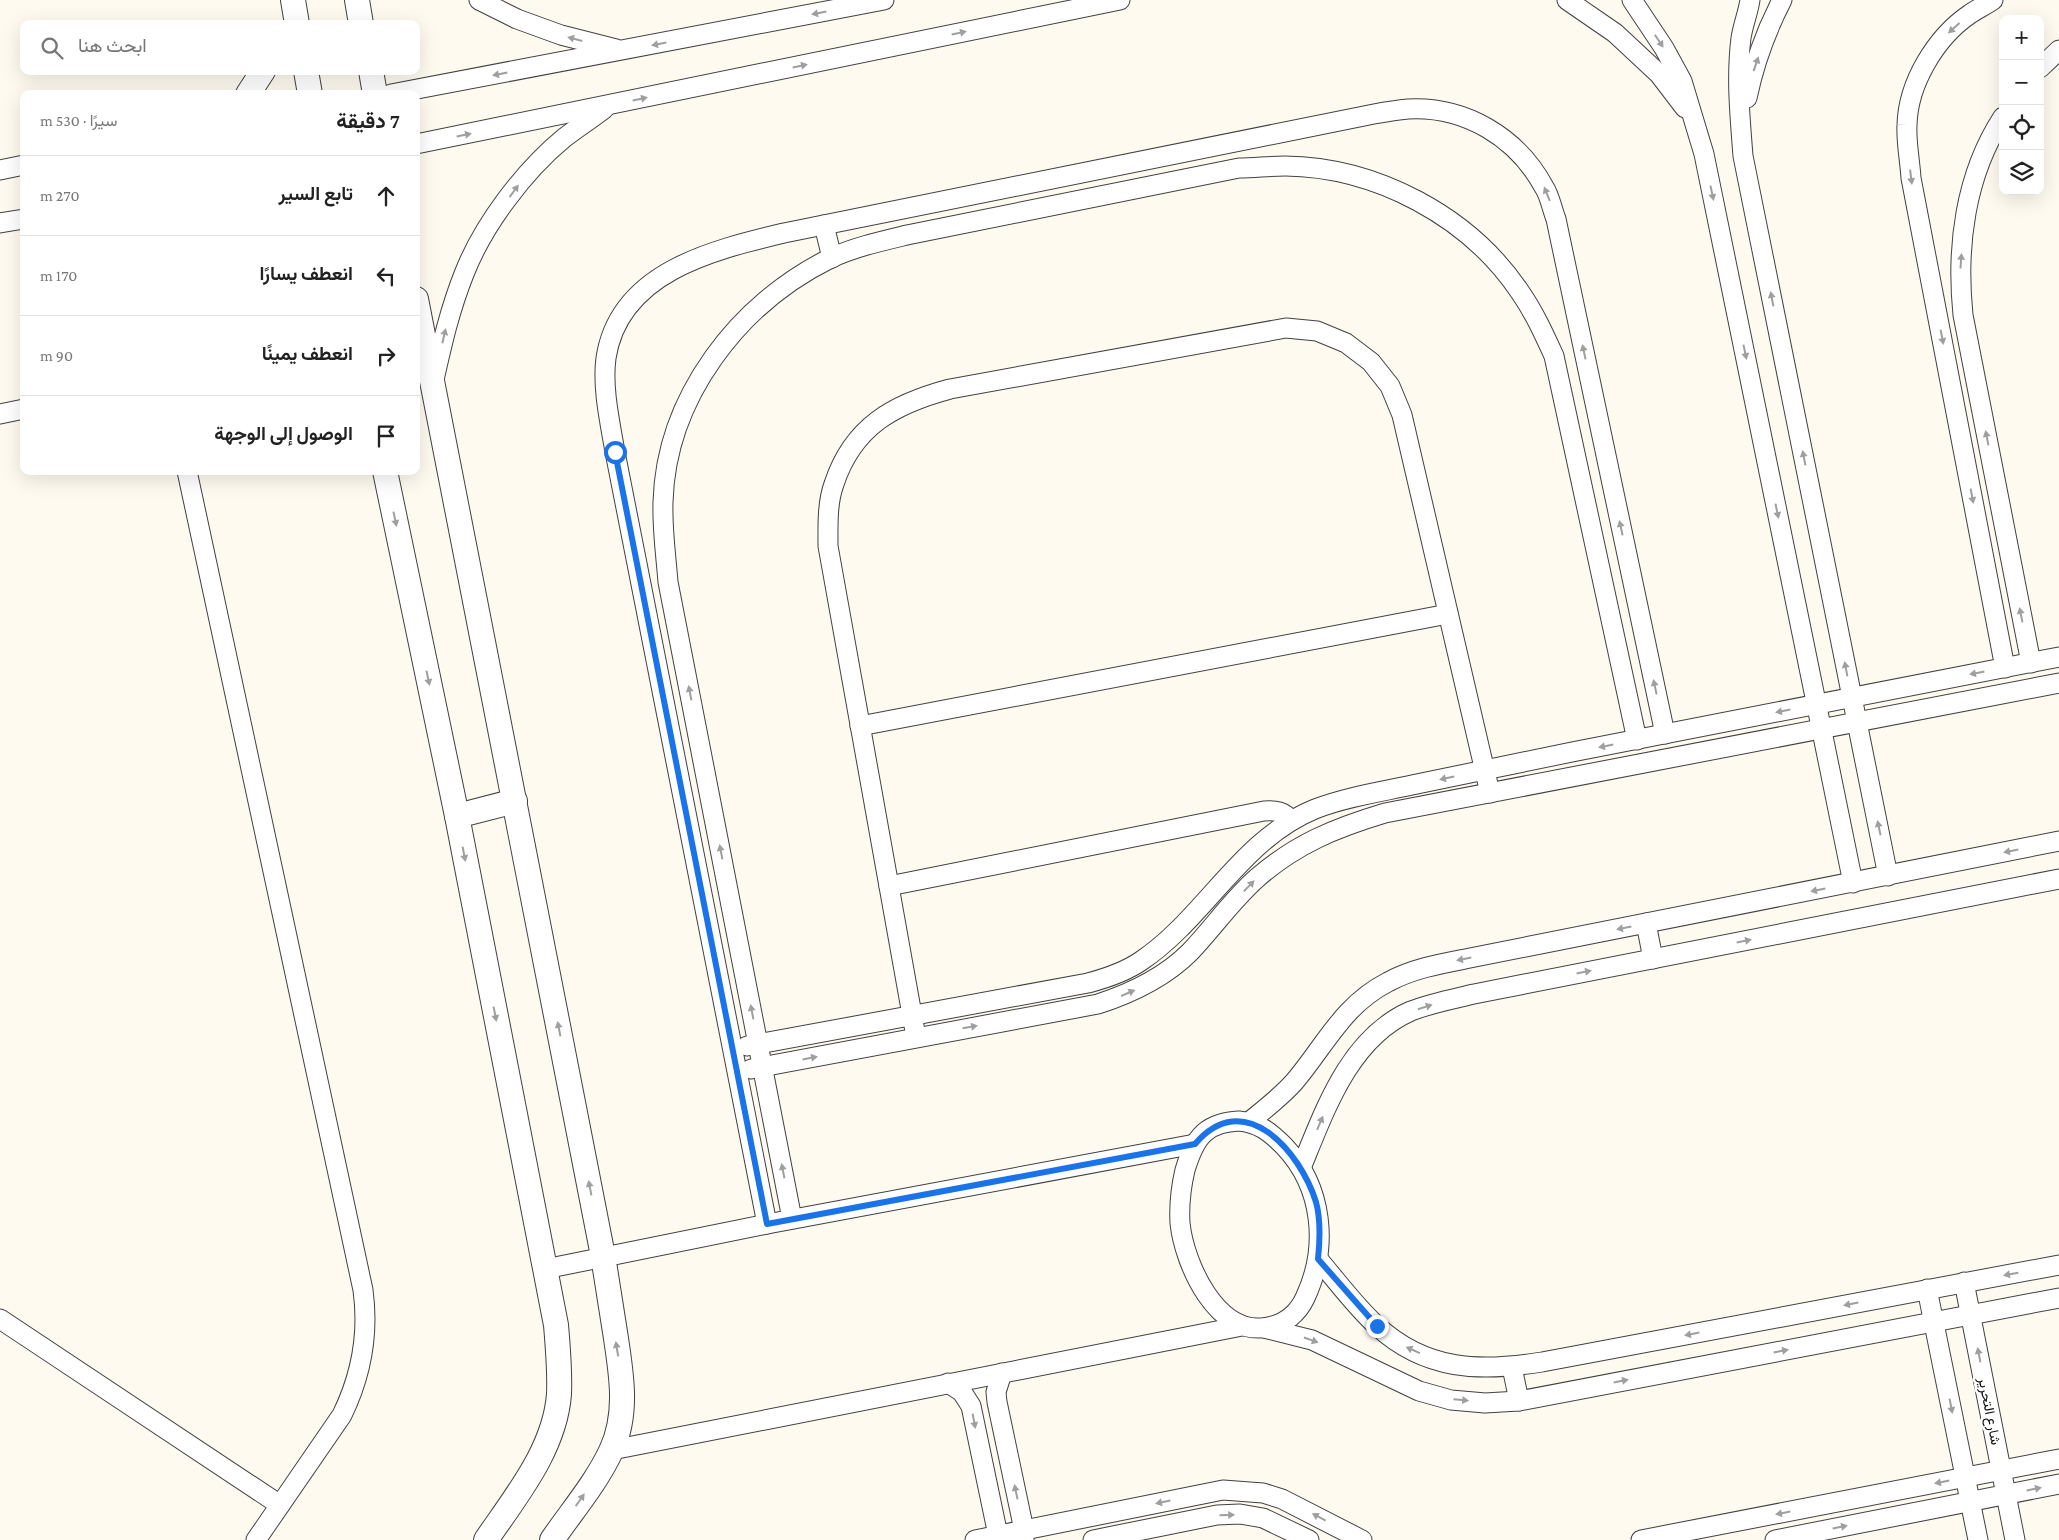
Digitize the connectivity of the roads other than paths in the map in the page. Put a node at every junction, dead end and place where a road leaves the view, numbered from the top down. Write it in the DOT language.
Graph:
graph roads {
  1 [pos="289,0"];
  2 [pos="293,0"];
  3 [pos="357,0"];
  4 [pos="479,0"];
  5 [pos="884,0"];
  6 [pos="1120,0"];
  7 [pos="1567,0"];
  8 [pos="1632,0"];
  9 [pos="1750,0"];
  10 [pos="1782,0"];
  11 [pos="1993,0"];
  12 [pos="286,20"];
  13 [pos="296,20"];
  14 [pos="360,20"];
  15 [pos="2059,50"];
  16 [pos="622,51"];
  17 [pos="2044,64"];
  18 [pos="260,75"];
  19 [pos="307,75"];
  20 [pos="372,75"];
  21 [pos="251,90"];
  22 [pos="309,90"];
  23 [pos="375,90"];
  24 [pos="413,90"];
  25 [pos="609,106"];
  26 [pos="1695,120"];
  27 [pos="1999,124"];
  28 [pos="1741,129"];
  29 [pos="420,143"];
  30 [pos="20,167"];
  31 [pos="0,170"];
  32 [pos="1050,180"];
  33 [pos="1056,204"];
  34 [pos="20,220"];
  35 [pos="0,223"];
  36 [pos="824,225"];
  37 [pos="832,258"];
  38 [pos="1961,293"];
  39 [pos="1934,298"];
  40 [pos="420,319"];
  41 [pos="1590,380"];
  42 [pos="433,384"];
  43 [pos="1560,385"];
  44 [pos="20,411"];
  45 [pos="0,414"];
  46 [pos="188,475"];
  47 [pos="386,475"];
  48 [pos="1448,614"];
  49 [pos="2059,657"];
  50 [pos="2031,663"];
  51 [pos="2005,668"];
  52 [pos="2059,682"];
  53 [pos="1852,698"];
  54 [pos="1817,705"];
  55 [pos="1857,722"];
  56 [pos="860,726"];
  57 [pos="1822,728"];
  58 [pos="1665,734"];
  59 [pos="1637,740"];
  60 [pos="1485,770"];
  61 [pos="1490,793"];
  62 [pos="515,802"];
  63 [pos="456,816"];
  64 [pos="1291,821"];
  65 [pos="2059,841"];
  66 [pos="1888,876"];
  67 [pos="2059,879"];
  68 [pos="1853,883"];
  69 [pos="889,886"];
  70 [pos="1646,923"];
  71 [pos="1653,959"];
  72 [pos="912,1015"];
  73 [pos="916,1037"];
  74 [pos="758,1044"];
  75 [pos="732,1049"];
  76 [pos="762,1067"];
  77 [pos="737,1072"];
  78 [pos="1249,1122"];
  79 [pos="1195,1144"];
  80 [pos="1301,1168"];
  81 [pos="792,1219"];
  82 [pos="767,1224"];
  83 [pos="603,1256"];
  84 [pos="1318,1259"];
  85 [pos="2059,1265"];
  86 [pos="545,1269"];
  87 [pos="1964,1282"];
  88 [pos="1927,1289"];
  89 [pos="2059,1298"];
  90 [pos="1971,1314"];
  91 [pos="0,1319"];
  92 [pos="1934,1322"];
  93 [pos="1242,1326"];
  94 [pos="1264,1328"];
  95 [pos="1512,1367"];
  96 [pos="1002,1373"];
  97 [pos="948,1383"];
  98 [pos="1519,1400"];
  99 [pos="612,1450"];
  100 [pos="2059,1459"];
  101 [pos="2002,1470"];
  102 [pos="1965,1477"];
  103 [pos="2059,1484"];
  104 [pos="2006,1495"];
  105 [pos="1970,1502"];
  106 [pos="280,1505"];
  107 [pos="1024,1535"];
  108 [pos="1818,1536"];
  109 [pos="998,1538"];
  110 [pos="1784,1539"];
  111 [pos="256,1540"];
  112 [pos="486,1540"];
  113 [pos="552,1540"];
  114 [pos="975,1540"];
  115 [pos="1093,1540"];
  116 [pos="1309,1540"];
  117 [pos="1362,1540"];
  118 [pos="1641,1540"];
  119 [pos="1978,1540"];
  120 [pos="2015,1540"];
  1 -- 12 [label="street"];
  2 -- 13 [label="street"];
  3 -- 14 [label="street"];
  16 -- 4 [label="street, one-way"];
  5 -- 16 [label="street, one-way"];
  25 -- 6 [label="street, one-way"];
  7 -- 26 [label="street"];
  8 -- 26 [label="street, one-way"];
  9 -- 28 [label="street"];
  28 -- 10 [label="street, one-way"];
  11 -- 39 [label="street, one-way"];
  15 -- 17 [label="street"];
  16 -- 24 [label="street, one-way"];
  18 -- 21 [label="street"];
  19 -- 22 [label="street"];
  20 -- 23 [label="street"];
  29 -- 25 [label="street, one-way"];
  42 -- 25 [label="street, one-way"];
  26 -- 54 [label="street, one-way"];
  38 -- 27 [label="street, one-way"];
  53 -- 28 [label="street, one-way"];
  30 -- 31 [label="street"];
  32 -- 33 [label="street"];
  32 -- 36 [label="street"];
  41 -- 32 [label="street, one-way"];
  33 -- 37 [label="street"];
  33 -- 43 [label="street"];
  34 -- 35 [label="street"];
  36 -- 37 [label="street"];
  36 -- 75 [label="street"];
  74 -- 37 [label="street, one-way"];
  38 -- 39 [label="street"];
  50 -- 38 [label="street, one-way"];
  39 -- 51 [label="street, one-way"];
  40 -- 42 [label="street"];
  41 -- 43 [label="street"];
  58 -- 41 [label="street, one-way"];
  42 -- 62 [label="street"];
  43 -- 59 [label="street"];
  44 -- 45 [label="street"];
  46 -- 106 [label="street"];
  47 -- 63 [label="street, one-way"];
  48 -- 56 [label="street"];
  48 -- 56 [label="street"];
  48 -- 60 [label="street"];
  49 -- 50 [label="street"];
  50 -- 51 [label="street"];
  51 -- 53 [label="street, one-way"];
  52 -- 55 [label="street"];
  53 -- 54 [label="street"];
  53 -- 55 [label="street"];
  54 -- 57 [label="street"];
  54 -- 58 [label="street, one-way"];
  55 -- 57 [label="street"];
  66 -- 55 [label="street, one-way"];
  56 -- 69 [label="street"];
  57 -- 61 [label="street"];
  57 -- 68 [label="street"];
  58 -- 59 [label="street"];
  59 -- 60 [label="street, one-way"];
  60 -- 61 [label="street"];
  60 -- 64 [label="street, one-way"];
  73 -- 61 [label="street, one-way"];
  62 -- 63 [label="street"];
  83 -- 62 [label="street, one-way"];
  63 -- 86 [label="street, one-way"];
  64 -- 69 [label="street"];
  64 -- 72 [label="street"];
  65 -- 66 [label="street, one-way"];
  66 -- 68 [label="street"];
  71 -- 67 [label="street, one-way"];
  68 -- 70 [label="street, one-way"];
  69 -- 72 [label="street"];
  70 -- 71 [label="street"];
  70 -- 78 [label="street, one-way"];
  80 -- 71 [label="street, one-way"];
  72 -- 73 [label="street"];
  72 -- 74 [label="street"];
  76 -- 73 [label="street, one-way"];
  74 -- 75 [label="street"];
  74 -- 76 [label="street"];
  75 -- 77 [label="street"];
  76 -- 77 [label="street"];
  81 -- 76 [label="street, one-way"];
  77 -- 82 [label="street"];
  78 -- 79 [label="street"];
  78 -- 80 [label="street"];
  79 -- 81 [label="street"];
  79 -- 93 [label="street"];
  80 -- 84 [label="street"];
  81 -- 82 [label="street"];
  82 -- 83 [label="street"];
  83 -- 86 [label="street"];
  99 -- 83 [label="street, one-way"];
  84 -- 94 [label="street"];
  95 -- 84 [label="street, one-way"];
  85 -- 87 [label="street, one-way"];
  86 -- 112 [label="street"];
  87 -- 88 [label="street"];
  87 -- 90 [label="street, شارع التحرير"];
  88 -- 92 [label="street"];
  88 -- 95 [label="street, one-way"];
  89 -- 90 [label="street"];
  90 -- 92 [label="street"];
  101 -- 90 [label="street, شارع التحرير, one-way"];
  91 -- 106 [label="street"];
  98 -- 92 [label="street, one-way"];
  92 -- 102 [label="street, one-way"];
  93 -- 94 [label="street"];
  93 -- 96 [label="street"];
  94 -- 98 [label="street, one-way"];
  95 -- 98 [label="street"];
  96 -- 97 [label="street"];
  107 -- 96 [label="street, one-way"];
  97 -- 99 [label="street"];
  97 -- 109 [label="street, one-way"];
  113 -- 99 [label="street, one-way"];
  100 -- 101 [label="street"];
  101 -- 102 [label="street"];
  101 -- 104 [label="street, شارع التحرير"];
  102 -- 105 [label="street"];
  102 -- 118 [label="street, one-way"];
  104 -- 103 [label="street, one-way"];
  104 -- 105 [label="street"];
  104 -- 120 [label="street, شارع التحرير"];
  108 -- 105 [label="street, one-way"];
  105 -- 119 [label="street"];
  106 -- 111 [label="street"];
  107 -- 109 [label="street"];
  117 -- 107 [label="street, one-way"];
  108 -- 110 [label="street"];
  109 -- 114 [label="street"];
  115 -- 116 [label="street, one-way"];
}
